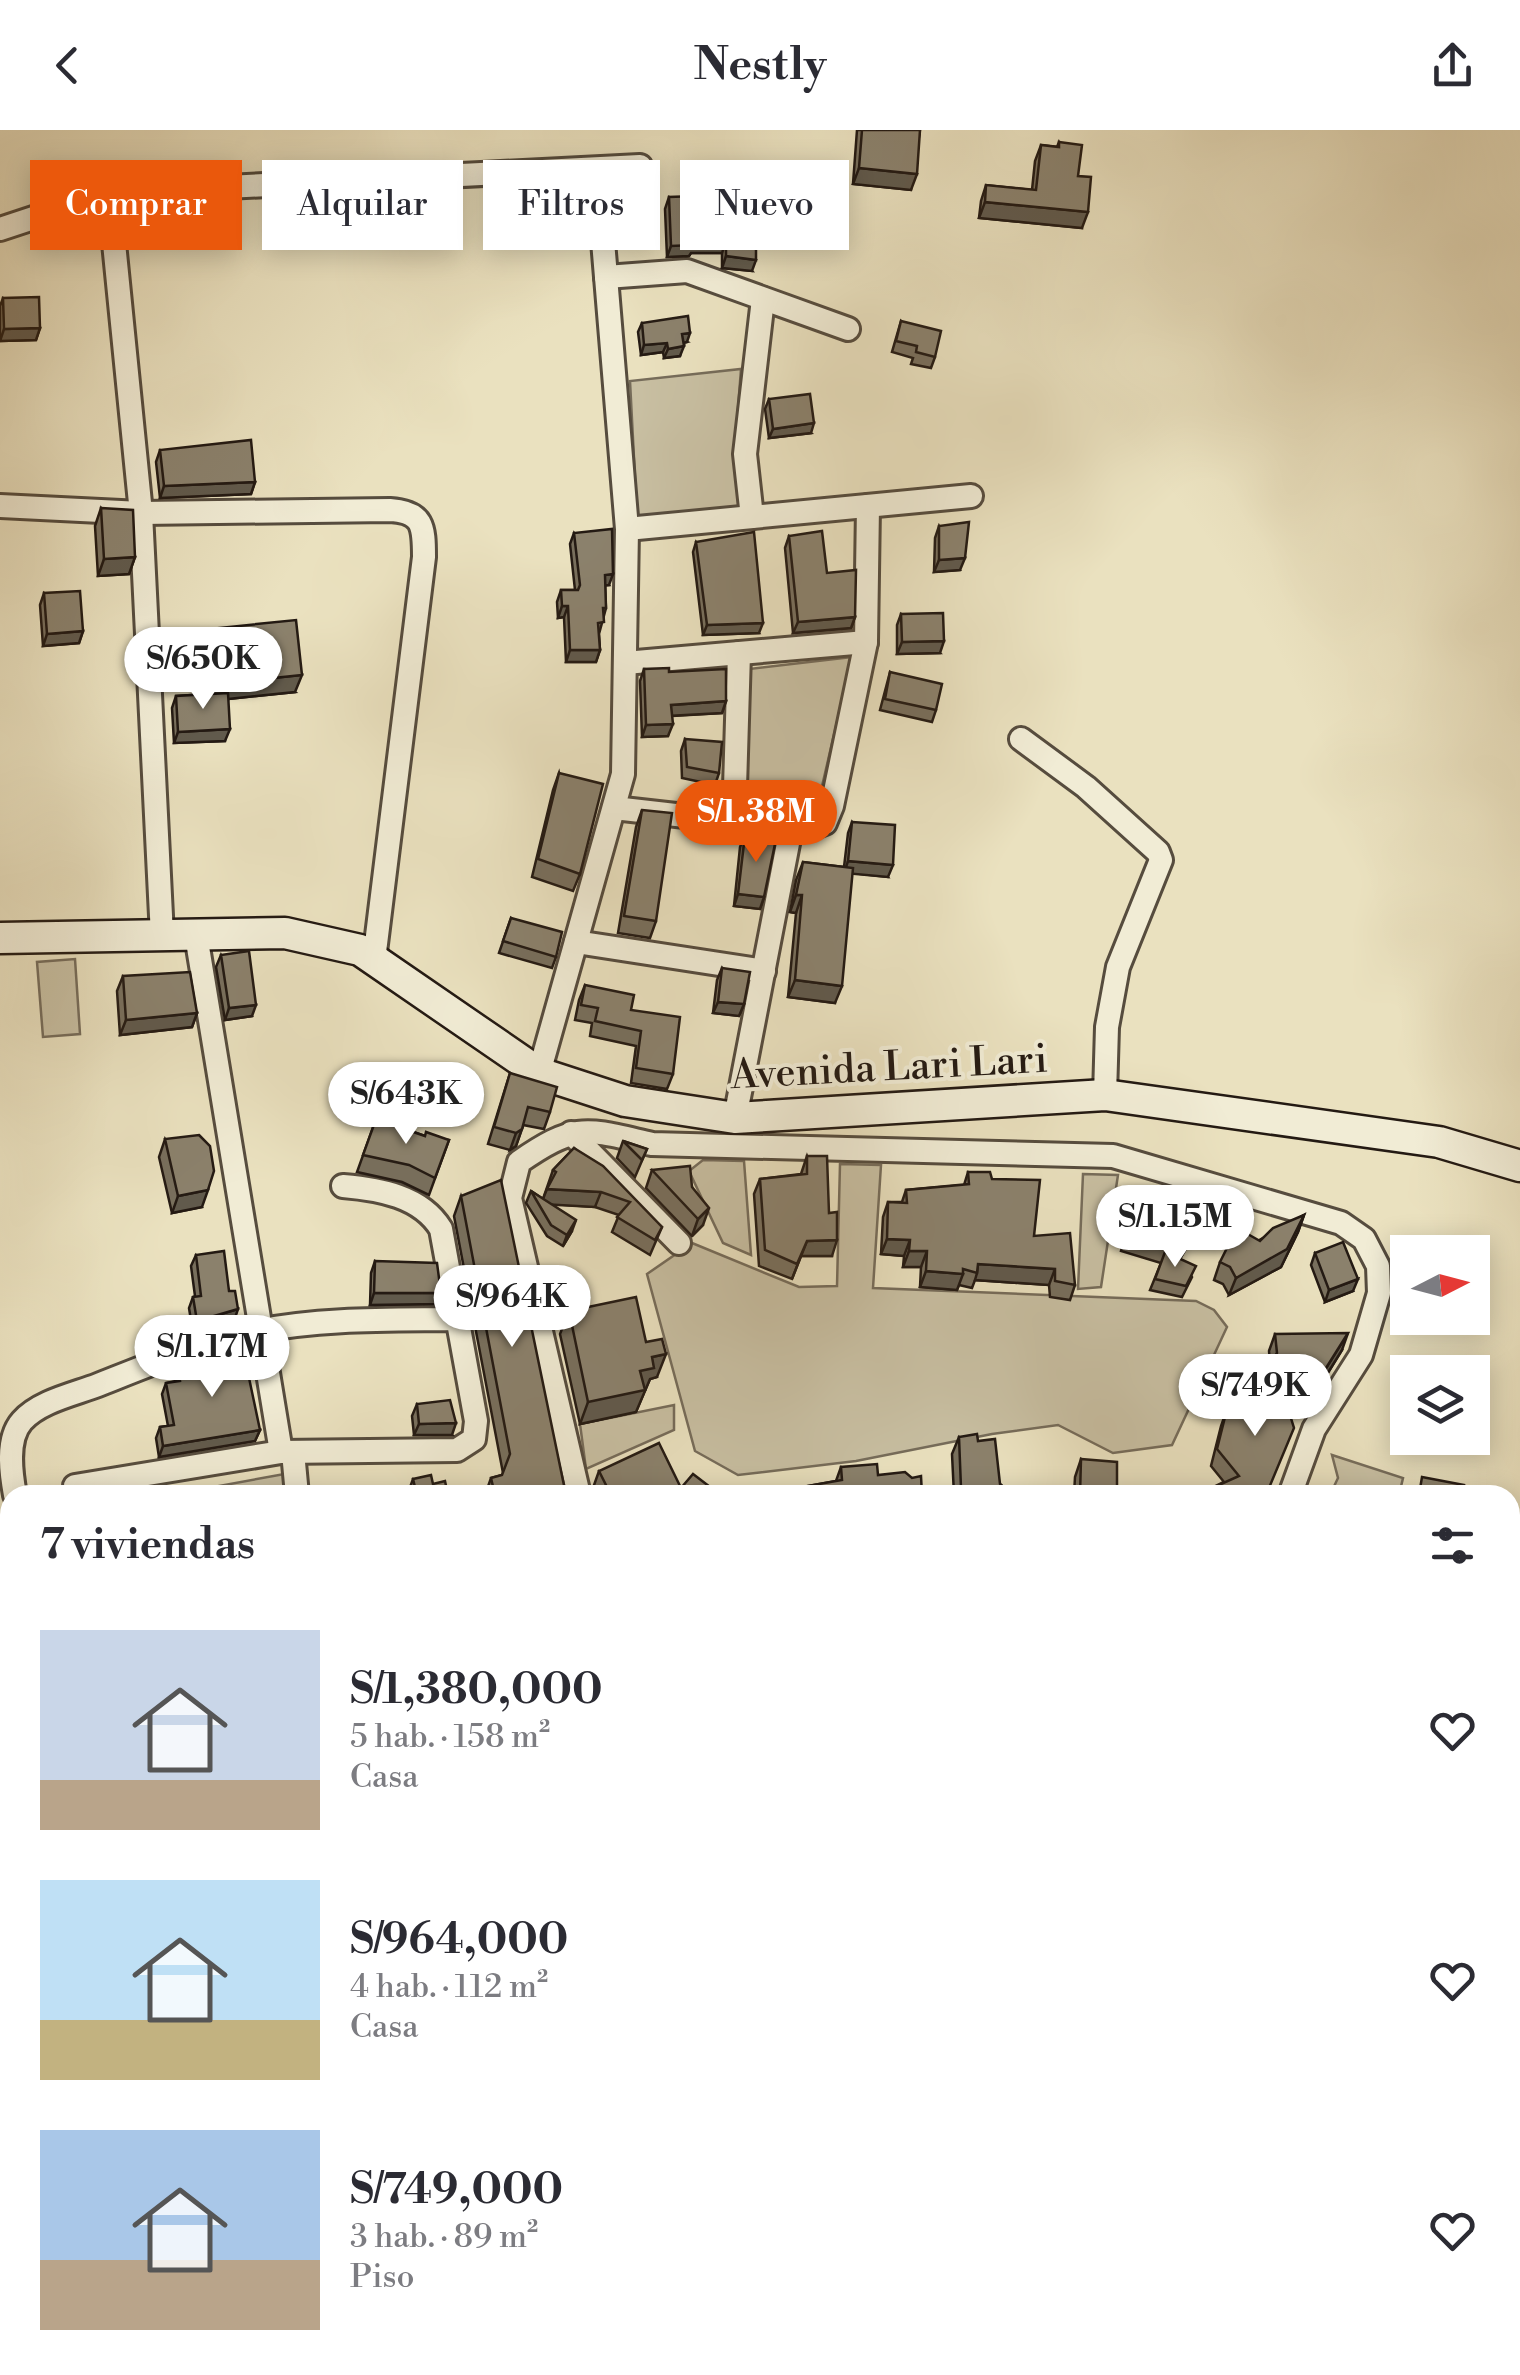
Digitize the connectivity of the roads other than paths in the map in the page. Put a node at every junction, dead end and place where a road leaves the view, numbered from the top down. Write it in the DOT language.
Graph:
graph roads {
  1 [pos="483,174"];
  2 [pos="242,186"];
  3 [pos="30,219"];
  4 [pos="0,229"];
  5 [pos="115,250"];
  6 [pos="604,250"];
  7 [pos="606,277"];
  8 [pos="763,299"];
  9 [pos="848,329"];
  10 [pos="971,496"];
  11 [pos="0,506"];
  12 [pos="868,506"];
  13 [pos="141,513"];
  14 [pos="752,517"];
  15 [pos="627,529"];
  16 [pos="866,642"];
  17 [pos="740,653"];
  18 [pos="625,663"];
  19 [pos="1021,739"];
  20 [pos="614,808"];
  21 [pos="734,822"];
  22 [pos="791,828"];
  23 [pos="196,935"];
  24 [pos="162,936"];
  25 [pos="0,938"];
  26 [pos="576,942"];
  27 [pos="374,960"];
  28 [pos="764,971"];
  29 [pos="539,1074"];
  30 [pos="1105,1095"];
  31 [pos="625,1102"];
  32 [pos="735,1118"];
  33 [pos="571,1133"];
  34 [pos="613,1135"];
  35 [pos="1520,1166"];
  36 [pos="343,1186"];
  37 [pos="679,1243"];
  38 [pos="458,1319"];
  39 [pos="260,1330"];
  40 [pos="287,1452"];
  41 [pos="14,1485"];
  42 [pos="81,1485"];
  43 [pos="295,1485"];
  44 [pos="577,1485"];
  45 [pos="1294,1485"];
  1 -- 2 [label="street"];
  3 -- 4 [label="street"];
  5 -- 13 [label="street"];
  6 -- 7 [label="street"];
  7 -- 8 [label="street"];
  7 -- 15 [label="street"];
  8 -- 9 [label="street"];
  8 -- 14 [label="street"];
  10 -- 12 [label="street"];
  11 -- 13 [label="street"];
  12 -- 14 [label="street"];
  12 -- 16 [label="street"];
  13 -- 24 [label="street"];
  13 -- 27 [label="street"];
  14 -- 15 [label="street"];
  15 -- 18 [label="street"];
  16 -- 17 [label="street"];
  16 -- 22 [label="street"];
  17 -- 18 [label="street"];
  17 -- 21 [label="street"];
  18 -- 20 [label="street"];
  19 -- 30 [label="street"];
  20 -- 21 [label="street"];
  20 -- 26 [label="street"];
  21 -- 22 [label="street"];
  22 -- 28 [label="street"];
  23 -- 24 [label="street, Avenida Lari Lari"];
  23 -- 27 [label="street, Avenida Lari Lari"];
  23 -- 39 [label="street"];
  24 -- 25 [label="street, Avenida Lari Lari"];
  26 -- 28 [label="street"];
  26 -- 29 [label="street"];
  27 -- 29 [label="street, Avenida Lari Lari"];
  28 -- 32 [label="street"];
  29 -- 31 [label="street, Avenida Lari Lari"];
  30 -- 32 [label="street, Avenida Lari Lari"];
  30 -- 35 [label="street, Avenida Lari Lari"];
  31 -- 32 [label="street, Avenida Lari Lari"];
  31 -- 34 [label="street"];
  33 -- 34 [label="street"];
  33 -- 37 [label="street"];
  33 -- 44 [label="street"];
  34 -- 45 [label="street"];
  36 -- 38 [label="street"];
  38 -- 39 [label="street"];
  38 -- 40 [label="street"];
  39 -- 40 [label="street"];
  39 -- 41 [label="street"];
  40 -- 42 [label="street"];
  40 -- 43 [label="street"];
}
